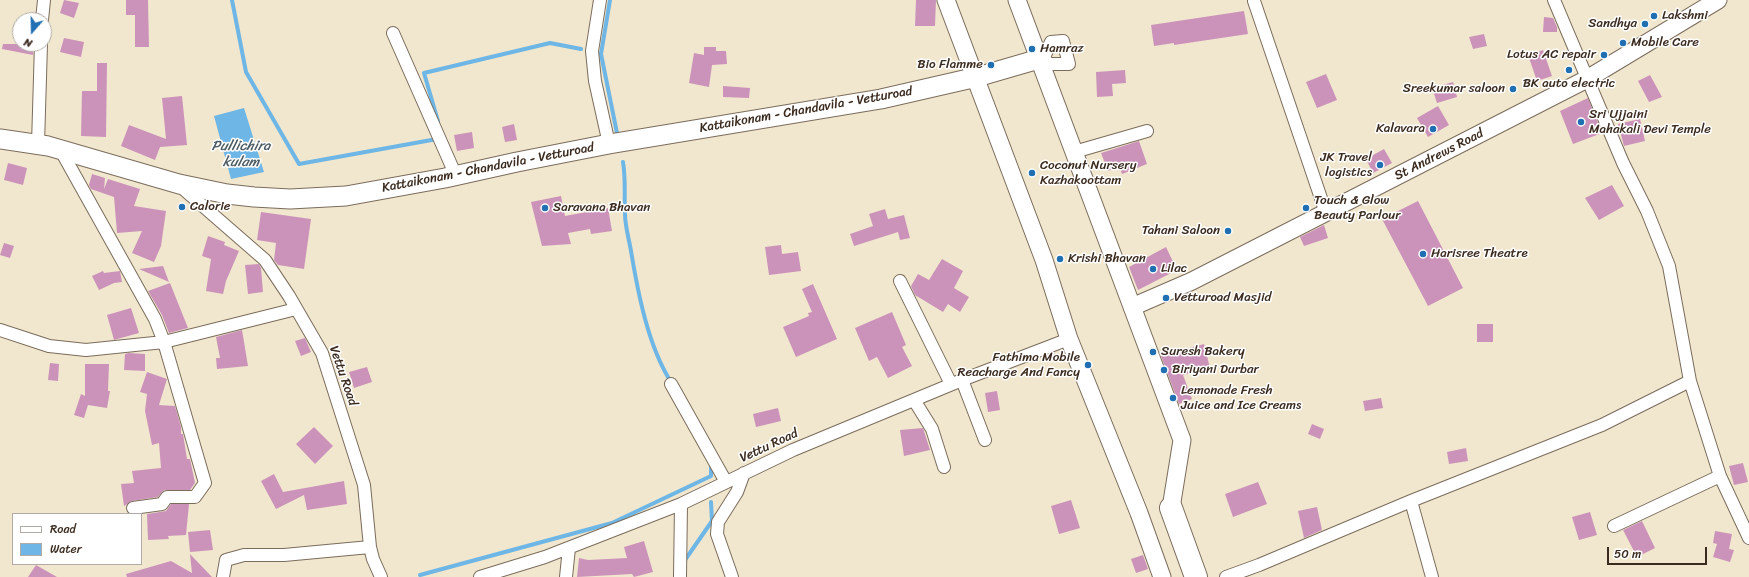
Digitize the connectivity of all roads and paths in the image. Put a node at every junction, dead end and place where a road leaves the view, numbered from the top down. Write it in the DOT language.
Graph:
graph roads {
  1 [pos="44,0"];
  2 [pos="600,0"];
  3 [pos="946,0"];
  4 [pos="1017,0"];
  5 [pos="1554,0"];
  6 [pos="1718,0"];
  7 [pos="1254,1"];
  8 [pos="43,12"];
  9 [pos="392,33"];
  10 [pos="41,52"];
  11 [pos="1042,58"];
  12 [pos="976,77"];
  13 [pos="1587,79"];
  14 [pos="1147,131"];
  15 [pos="0,139"];
  16 [pos="38,144"];
  17 [pos="609,144"];
  18 [pos="60,149"];
  19 [pos="1074,152"];
  20 [pos="456,176"];
  21 [pos="178,184"];
  22 [pos="1326,212"];
  23 [pos="900,281"];
  24 [pos="1132,307"];
  25 [pos="296,309"];
  26 [pos="0,330"];
  27 [pos="1069,339"];
  28 [pos="164,342"];
  29 [pos="1690,381"];
  30 [pos="957,382"];
  31 [pos="671,384"];
  32 [pos="914,400"];
  33 [pos="985,440"];
  34 [pos="944,467"];
  35 [pos="744,473"];
  36 [pos="1720,476"];
  37 [pos="726,482"];
  38 [pos="1411,501"];
  39 [pos="681,504"];
  40 [pos="133,508"];
  41 [pos="1171,508"];
  42 [pos="1614,526"];
  43 [pos="1749,538"];
  44 [pos="370,547"];
  45 [pos="569,548"];
  46 [pos="223,577"];
  47 [pos="381,577"];
  48 [pos="480,577"];
  49 [pos="566,577"];
  50 [pos="680,577"];
  51 [pos="732,577"];
  52 [pos="1162,577"];
  53 [pos="1196,577"];
  54 [pos="1226,577"];
  55 [pos="1432,577"];
  1 -- 8 [label="street"];
  2 -- 17 [label="street"];
  3 -- 12 [label="street"];
  4 -- 11 [label="street"];
  5 -- 13 [label="street"];
  6 -- 13 [label="street, St Andrews Road"];
  7 -- 22 [label="street"];
  9 -- 20 [label="street"];
  10 -- 16 [label="street"];
  11 -- 12 [label="main road, Kattaikonam - Chandavila - Vetturoad"];
  11 -- 19 [label="street"];
  12 -- 17 [label="main road, Kattaikonam - Chandavila - Vetturoad"];
  12 -- 27 [label="street"];
  13 -- 22 [label="street, St Andrews Road"];
  13 -- 29 [label="street"];
  14 -- 19 [label="street"];
  15 -- 16 [label="main road, Kattaikonam - Chandavila - Vetturoad"];
  16 -- 18 [label="main road, Kattaikonam - Chandavila - Vetturoad"];
  17 -- 20 [label="main road, Kattaikonam - Chandavila - Vetturoad"];
  18 -- 21 [label="main road, Kattaikonam - Chandavila - Vetturoad"];
  18 -- 28 [label="street"];
  19 -- 24 [label="street"];
  20 -- 21 [label="main road, Kattaikonam - Chandavila - Vetturoad"];
  21 -- 25 [label="street, Vettu Road"];
  22 -- 24 [label="street, St Andrews Road"];
  23 -- 30 [label="street"];
  24 -- 41 [label="street"];
  25 -- 28 [label="street"];
  25 -- 44 [label="street, Vettu Road"];
  26 -- 28 [label="street"];
  27 -- 30 [label="street, Vettu Road"];
  27 -- 52 [label="street"];
  28 -- 40 [label="street"];
  29 -- 36 [label="street"];
  29 -- 38 [label="street"];
  30 -- 32 [label="street, Vettu Road"];
  30 -- 33 [label="street"];
  31 -- 37 [label="street"];
  32 -- 34 [label="street"];
  32 -- 35 [label="street, Vettu Road"];
  35 -- 37 [label="street, Vettu Road"];
  35 -- 51 [label="street"];
  36 -- 42 [label="street"];
  36 -- 43 [label="street"];
  37 -- 39 [label="street, Vettu Road"];
  38 -- 54 [label="street"];
  38 -- 55 [label="street"];
  39 -- 45 [label="street, Vettu Road"];
  39 -- 50 [label="street"];
  41 -- 53 [label="highway"];
  44 -- 46 [label="street"];
  44 -- 47 [label="street, Vettu Road"];
  45 -- 48 [label="street, Vettu Road"];
  45 -- 49 [label="street"];
}
